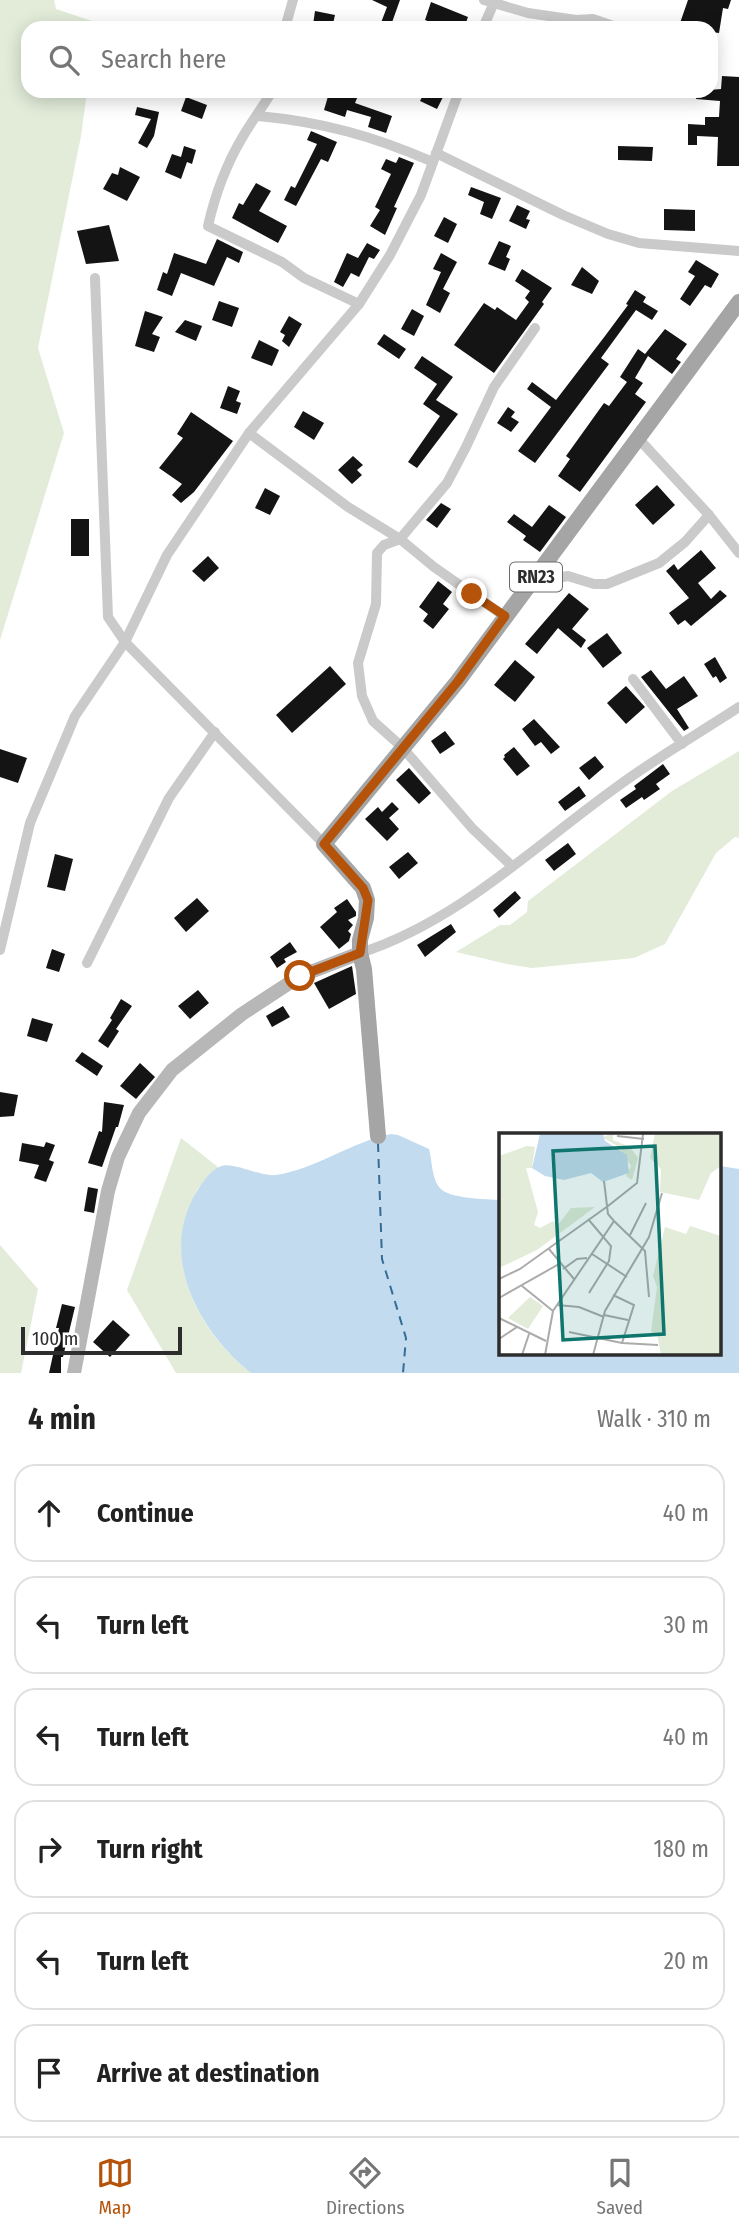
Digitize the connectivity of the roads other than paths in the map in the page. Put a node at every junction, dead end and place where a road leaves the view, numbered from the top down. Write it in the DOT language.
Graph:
graph roads {
  1 [pos="293,0"];
  2 [pos="491,1"];
  3 [pos="287,21"];
  4 [pos="485,21"];
  5 [pos="599,21"];
  6 [pos="268,98"];
  7 [pos="456,98"];
  8 [pos="258,116"];
  9 [pos="434,157"];
  10 [pos="739,251"];
  11 [pos="95,278"];
  12 [pos="739,302"];
  13 [pos="359,304"];
  14 [pos="535,328"];
  15 [pos="249,433"];
  16 [pos="637,437"];
  17 [pos="709,515"];
  18 [pos="400,539"];
  19 [pos="739,552"];
  20 [pos="531,583"];
  21 [pos="505,616"];
  22 [pos="125,642"];
  23 [pos="633,679"];
  24 [pos="739,707"];
  25 [pos="215,732"];
  26 [pos="682,744"];
  27 [pos="402,747"];
  28 [pos="324,844"];
  29 [pos="512,866"];
  30 [pos="0,950"];
  31 [pos="360,953"];
  32 [pos="87,964"];
  33 [pos="378,1136"];
  34 [pos="74,1373"];
  1 -- 3 [label="street"];
  2 -- 4 [label="street"];
  2 -- 5 [label="street"];
  6 -- 8 [label="street"];
  7 -- 9 [label="street"];
  8 -- 9 [label="street"];
  8 -- 13 [label="street"];
  9 -- 10 [label="street"];
  9 -- 13 [label="street"];
  11 -- 22 [label="street"];
  12 -- 16 [label="main road, RN23"];
  13 -- 15 [label="street"];
  14 -- 18 [label="street"];
  15 -- 18 [label="street"];
  15 -- 22 [label="street"];
  16 -- 17 [label="street"];
  16 -- 20 [label="main road, RN23"];
  17 -- 19 [label="street"];
  17 -- 20 [label="street"];
  18 -- 21 [label="street"];
  18 -- 27 [label="street"];
  20 -- 21 [label="main road, RN23"];
  21 -- 27 [label="main road, RN23"];
  22 -- 25 [label="street"];
  22 -- 30 [label="street"];
  23 -- 26 [label="street"];
  24 -- 26 [label="street"];
  25 -- 28 [label="street"];
  25 -- 32 [label="street"];
  26 -- 29 [label="street"];
  27 -- 28 [label="main road, RN23"];
  27 -- 29 [label="street"];
  28 -- 31 [label="main road"];
  29 -- 31 [label="street"];
  31 -- 33 [label="main road"];
  31 -- 34 [label="main road"];
}
